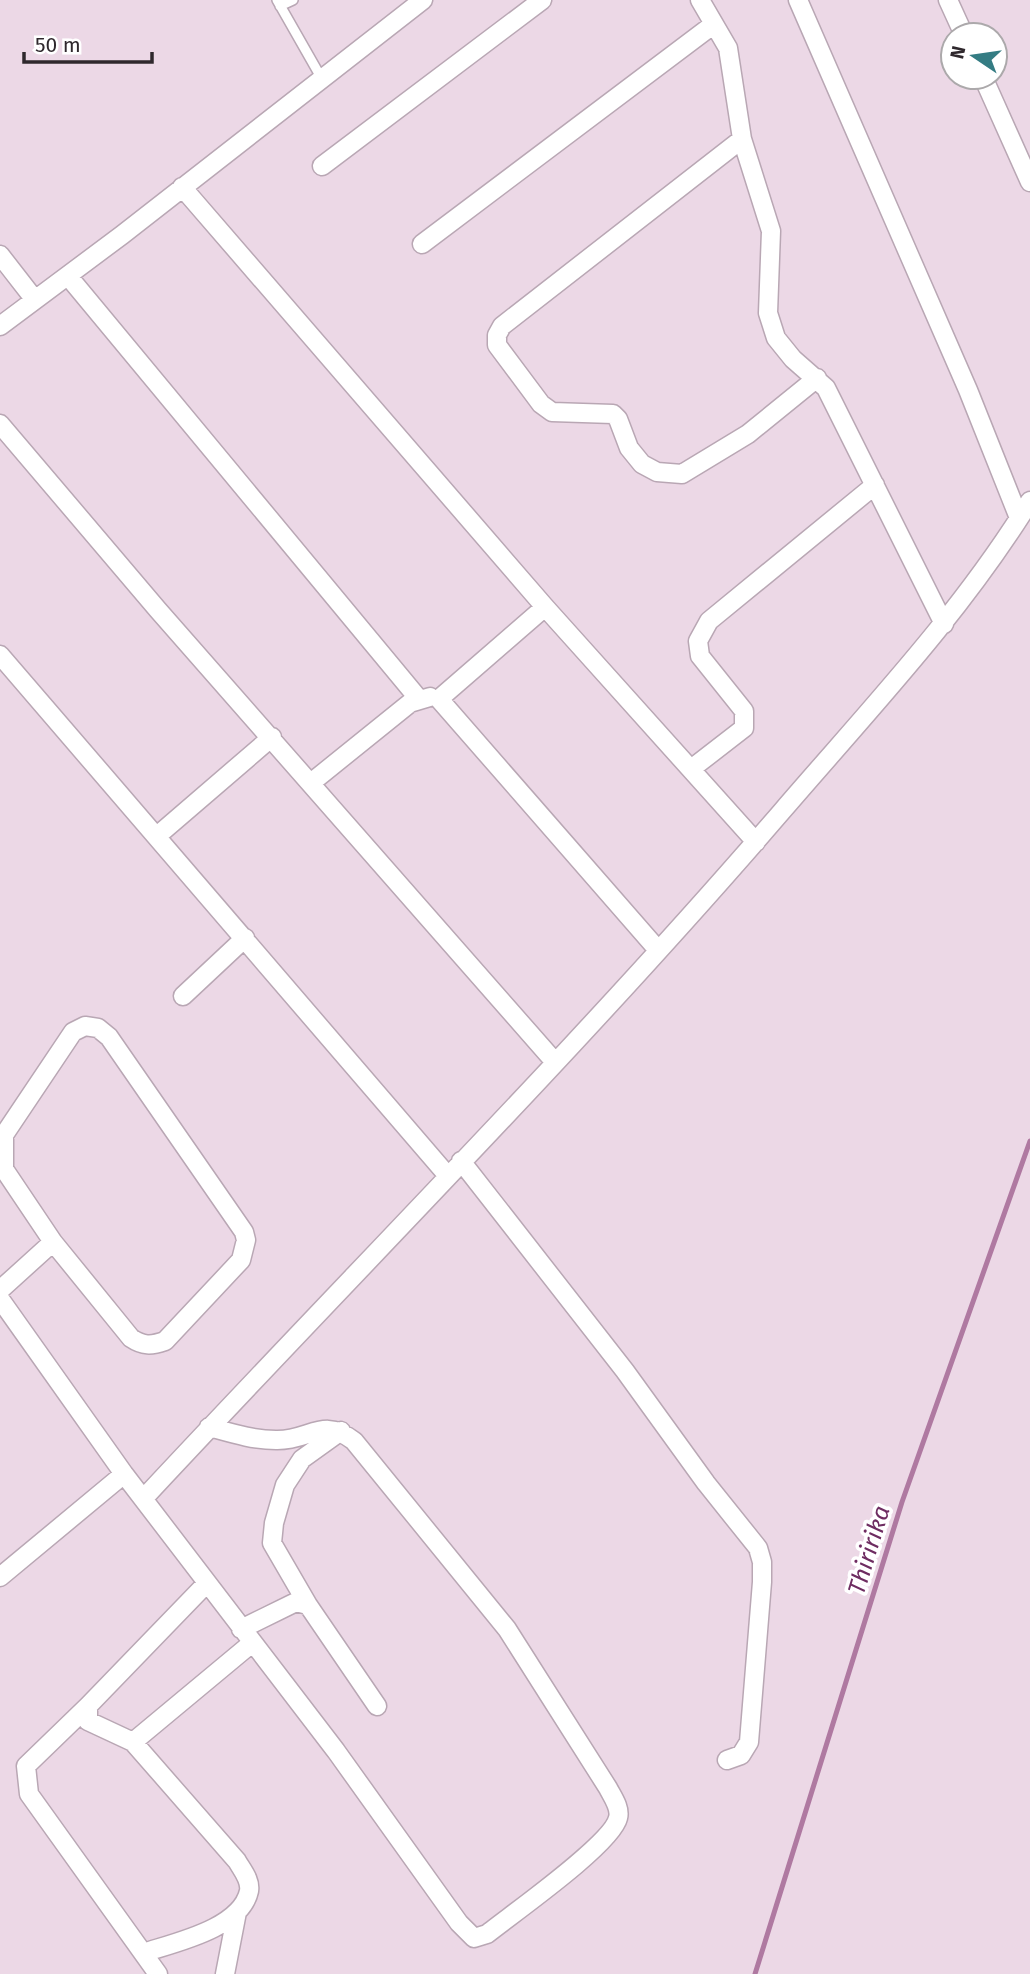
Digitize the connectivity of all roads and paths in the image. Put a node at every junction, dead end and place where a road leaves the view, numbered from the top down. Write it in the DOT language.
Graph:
graph roads {
  1 [pos="293,0"];
  2 [pos="423,0"];
  3 [pos="542,0"];
  4 [pos="700,0"];
  5 [pos="798,0"];
  6 [pos="948,0"];
  7 [pos="278,3"];
  8 [pos="958,21"];
  9 [pos="714,24"];
  10 [pos="322,79"];
  11 [pos="989,91"];
  12 [pos="742,139"];
  13 [pos="322,166"];
  14 [pos="1030,182"];
  15 [pos="182,187"];
  16 [pos="422,244"];
  17 [pos="0,255"];
  18 [pos="68,275"];
  19 [pos="35,300"];
  20 [pos="0,326"];
  21 [pos="817,378"];
  22 [pos="0,424"];
  23 [pos="875,485"];
  24 [pos="1030,501"];
  25 [pos="1019,518"];
  26 [pos="545,607"];
  27 [pos="944,624"];
  28 [pos="0,655"];
  29 [pos="418,698"];
  30 [pos="439,699"];
  31 [pos="272,737"];
  32 [pos="691,769"];
  33 [pos="312,782"];
  34 [pos="157,836"];
  35 [pos="756,842"];
  36 [pos="244,938"];
  37 [pos="658,950"];
  38 [pos="183,996"];
  39 [pos="554,1061"];
  40 [pos="461,1161"];
  41 [pos="448,1176"];
  42 [pos="53,1242"];
  43 [pos="0,1290"];
  44 [pos="0,1299"];
  45 [pos="209,1427"];
  46 [pos="341,1431"];
  47 [pos="124,1474"];
  48 [pos="144,1498"];
  49 [pos="0,1577"];
  50 [pos="206,1584"];
  51 [pos="308,1605"];
  52 [pos="246,1636"];
  53 [pos="88,1706"];
  54 [pos="377,1706"];
  55 [pos="133,1742"];
  56 [pos="727,1760"];
  57 [pos="237,1912"];
  58 [pos="143,1953"];
  59 [pos="158,1974"];
  60 [pos="225,1974"];
  1 -- 7 [label="lane"];
  2 -- 10 [label="street"];
  3 -- 13 [label="street"];
  4 -- 9 [label="street"];
  5 -- 25 [label="street"];
  6 -- 8 [label="street"];
  7 -- 10 [label="lane"];
  9 -- 12 [label="street"];
  9 -- 16 [label="street"];
  10 -- 15 [label="street"];
  11 -- 14 [label="street"];
  12 -- 21 [label="street"];
  12 -- 21 [label="street"];
  15 -- 18 [label="street"];
  15 -- 26 [label="street"];
  17 -- 19 [label="street"];
  18 -- 19 [label="street"];
  18 -- 29 [label="street"];
  19 -- 20 [label="street"];
  21 -- 23 [label="street"];
  22 -- 31 [label="street"];
  23 -- 27 [label="street"];
  23 -- 32 [label="street"];
  24 -- 25 [label="street"];
  25 -- 27 [label="street"];
  26 -- 30 [label="street"];
  26 -- 32 [label="street"];
  27 -- 35 [label="street"];
  28 -- 34 [label="street"];
  29 -- 30 [label="street"];
  29 -- 33 [label="street"];
  30 -- 37 [label="street"];
  31 -- 33 [label="street"];
  31 -- 34 [label="street"];
  32 -- 35 [label="street"];
  33 -- 39 [label="street"];
  34 -- 36 [label="street"];
  35 -- 37 [label="street"];
  36 -- 38 [label="street"];
  36 -- 41 [label="street"];
  37 -- 39 [label="street"];
  39 -- 40 [label="street"];
  40 -- 41 [label="street"];
  40 -- 56 [label="street"];
  41 -- 45 [label="street"];
  42 -- 42 [label="street"];
  42 -- 43 [label="street"];
  44 -- 47 [label="street"];
  45 -- 46 [label="street"];
  45 -- 48 [label="street"];
  46 -- 51 [label="street"];
  46 -- 52 [label="street"];
  47 -- 48 [label="street"];
  47 -- 49 [label="street"];
  48 -- 50 [label="street"];
  50 -- 52 [label="street"];
  50 -- 53 [label="street"];
  51 -- 52 [label="street"];
  51 -- 54 [label="street"];
  52 -- 55 [label="street"];
  53 -- 55 [label="street"];
  53 -- 58 [label="street"];
  55 -- 57 [label="street"];
  57 -- 58 [label="street"];
  57 -- 60 [label="street"];
  58 -- 59 [label="street"];
}
